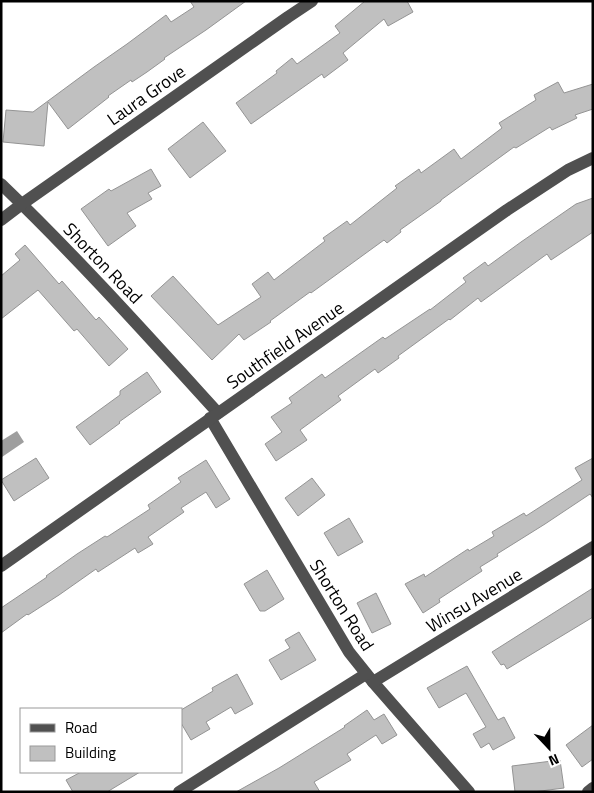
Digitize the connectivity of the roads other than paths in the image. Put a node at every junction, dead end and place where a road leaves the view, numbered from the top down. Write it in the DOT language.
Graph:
graph roads {
  1 [pos="312,1"];
  2 [pos="593,158"];
  3 [pos="1,184"];
  4 [pos="22,204"];
  5 [pos="1,220"];
  6 [pos="214,416"];
  7 [pos="593,547"];
  8 [pos="1,566"];
  9 [pos="370,678"];
  10 [pos="593,788"];
  11 [pos="179,792"];
  12 [pos="469,792"];
  13 [pos="588,792"];
  1 -- 4 [label="street, Laura Grove"];
  2 -- 6 [label="street, Southfield Avenue"];
  3 -- 4 [label="street, Shorton Road"];
  4 -- 5 [label="street, Laura Grove"];
  4 -- 6 [label="street, Shorton Road"];
  6 -- 8 [label="street, Southfield Avenue"];
  6 -- 9 [label="street, Shorton Road"];
  7 -- 9 [label="street, Winsu Avenue"];
  9 -- 11 [label="street, Winsu Avenue"];
  9 -- 12 [label="street, Shorton Road"];
  10 -- 13 [label="street"];
}
